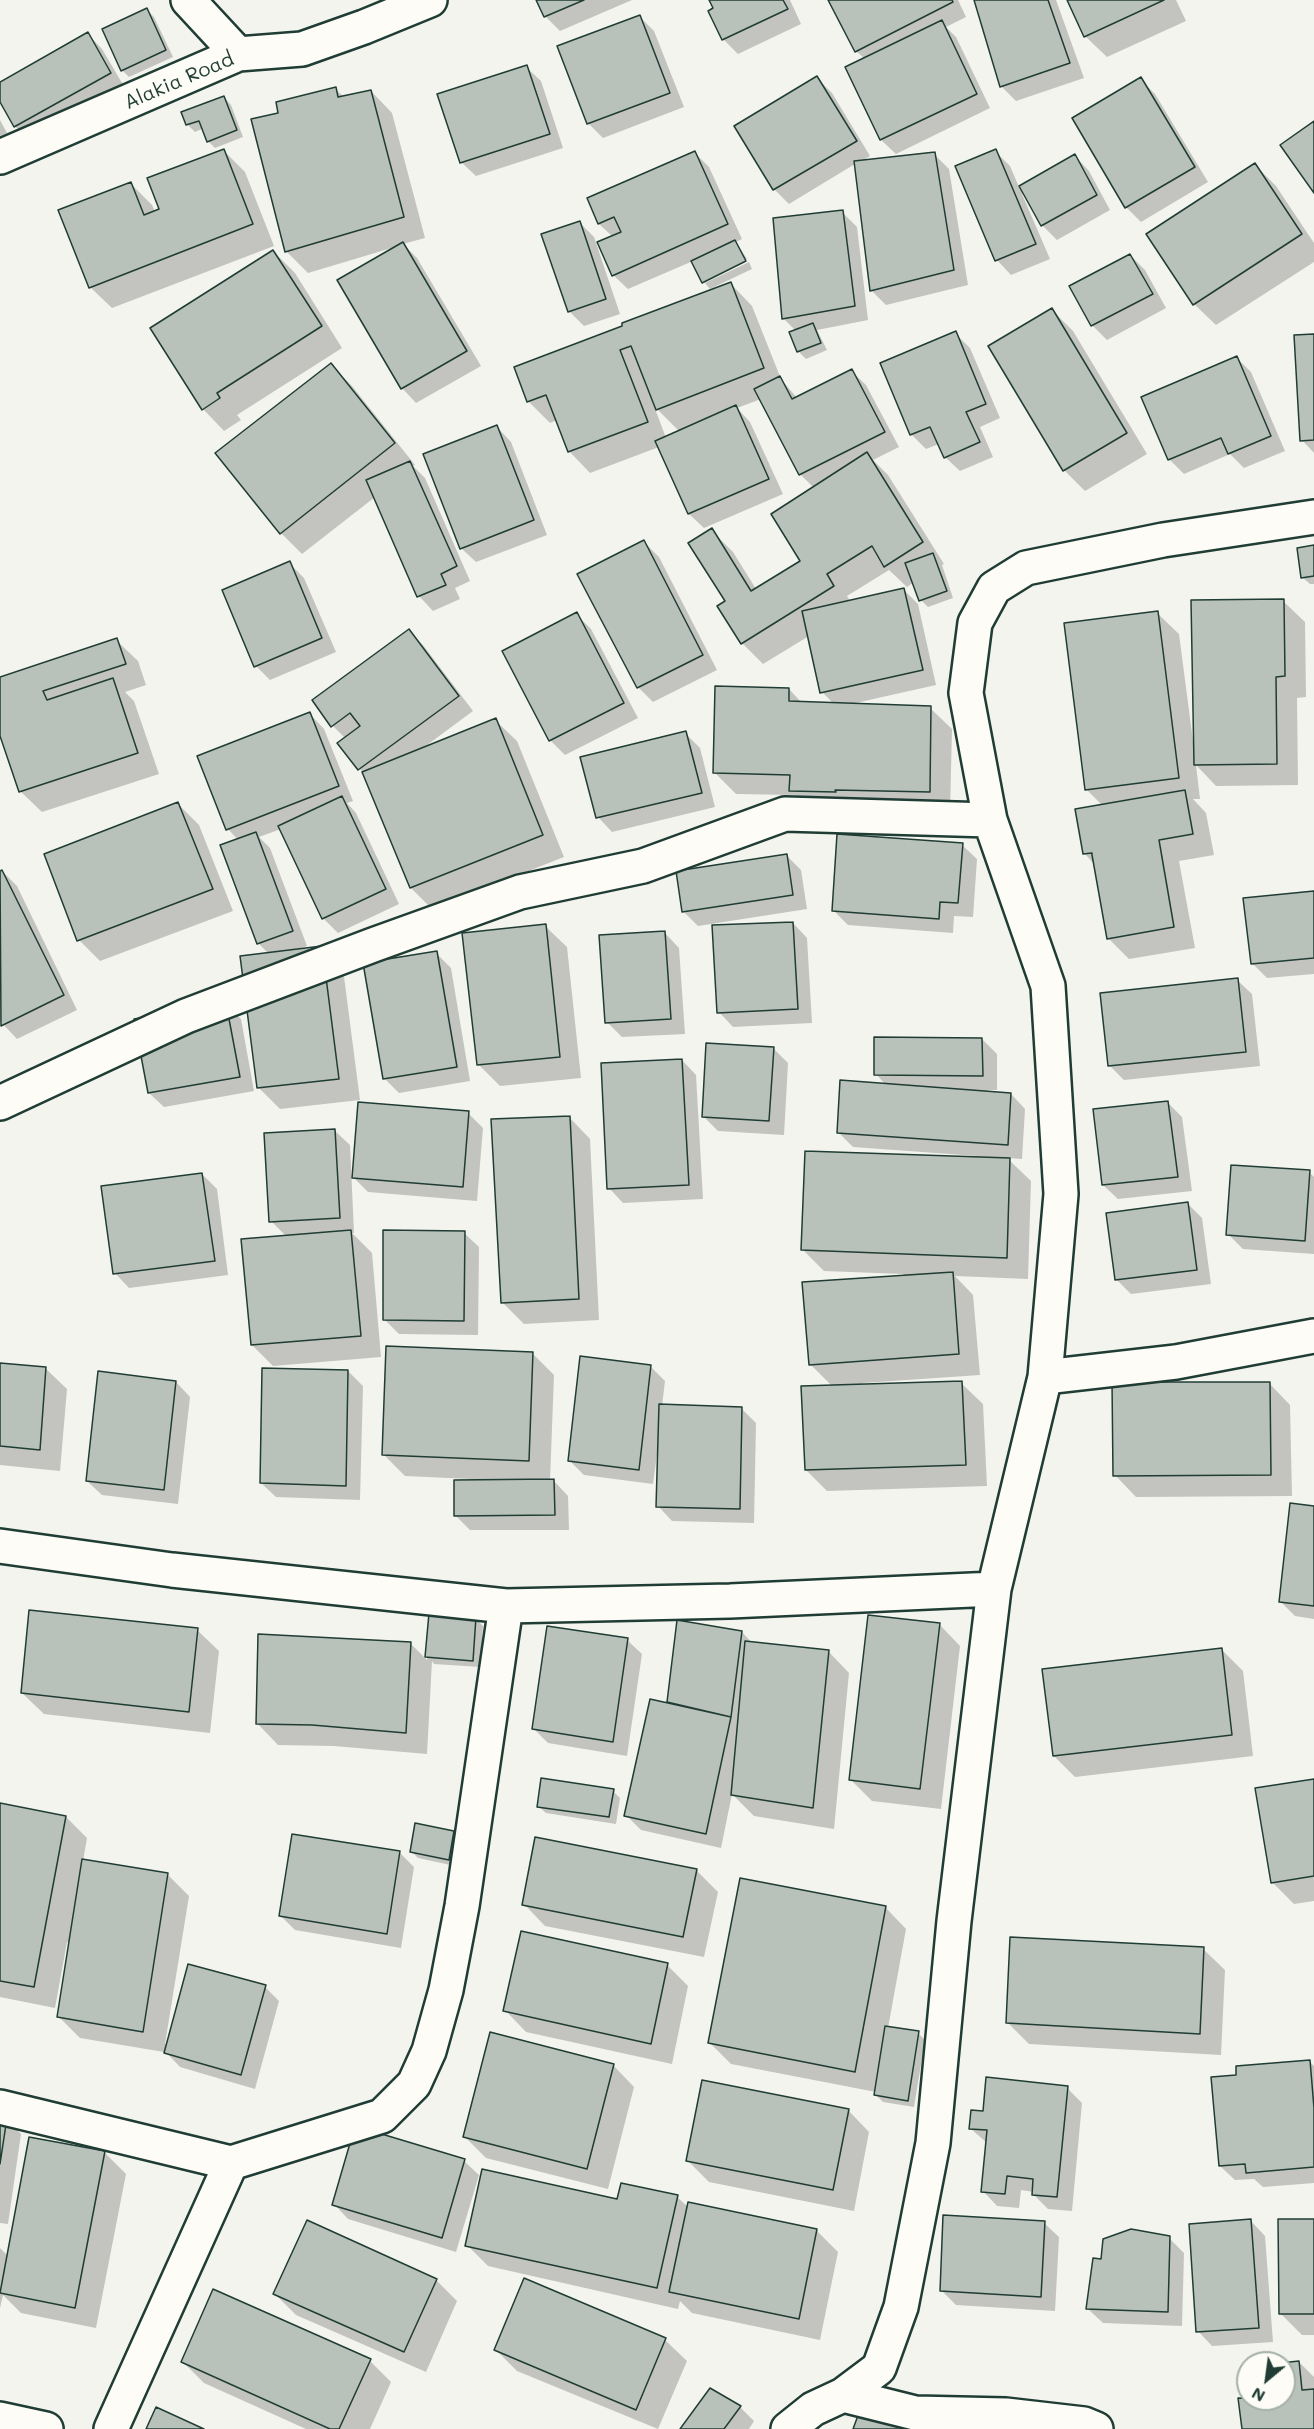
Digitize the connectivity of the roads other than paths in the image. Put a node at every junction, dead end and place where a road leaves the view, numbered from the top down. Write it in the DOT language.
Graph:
graph roads {
  1 [pos="188,0"];
  2 [pos="430,0"];
  3 [pos="238,54"];
  4 [pos="0,158"];
  5 [pos="1314,517"];
  6 [pos="990,820"];
  7 [pos="0,1103"];
  8 [pos="1314,1336"];
  9 [pos="1046,1377"];
  10 [pos="0,1546"];
  11 [pos="994,1589"];
  12 [pos="506,1606"];
  13 [pos="0,2107"];
  14 [pos="231,2163"];
  15 [pos="843,2395"];
  16 [pos="0,2419"];
  17 [pos="46,2429"];
  18 [pos="111,2429"];
  19 [pos="788,2429"];
  20 [pos="1096,2429"];
  1 -- 3 [label="street"];
  2 -- 3 [label="street, Alakia Road"];
  3 -- 4 [label="street, Alakia Road"];
  5 -- 6 [label="street"];
  6 -- 7 [label="street"];
  6 -- 9 [label="street"];
  8 -- 9 [label="street"];
  9 -- 11 [label="street"];
  10 -- 12 [label="street"];
  11 -- 12 [label="street"];
  11 -- 15 [label="street"];
  12 -- 14 [label="street"];
  13 -- 14 [label="street"];
  14 -- 18 [label="street"];
  15 -- 19 [label="street"];
  15 -- 20 [label="street"];
  16 -- 17 [label="street"];
}
